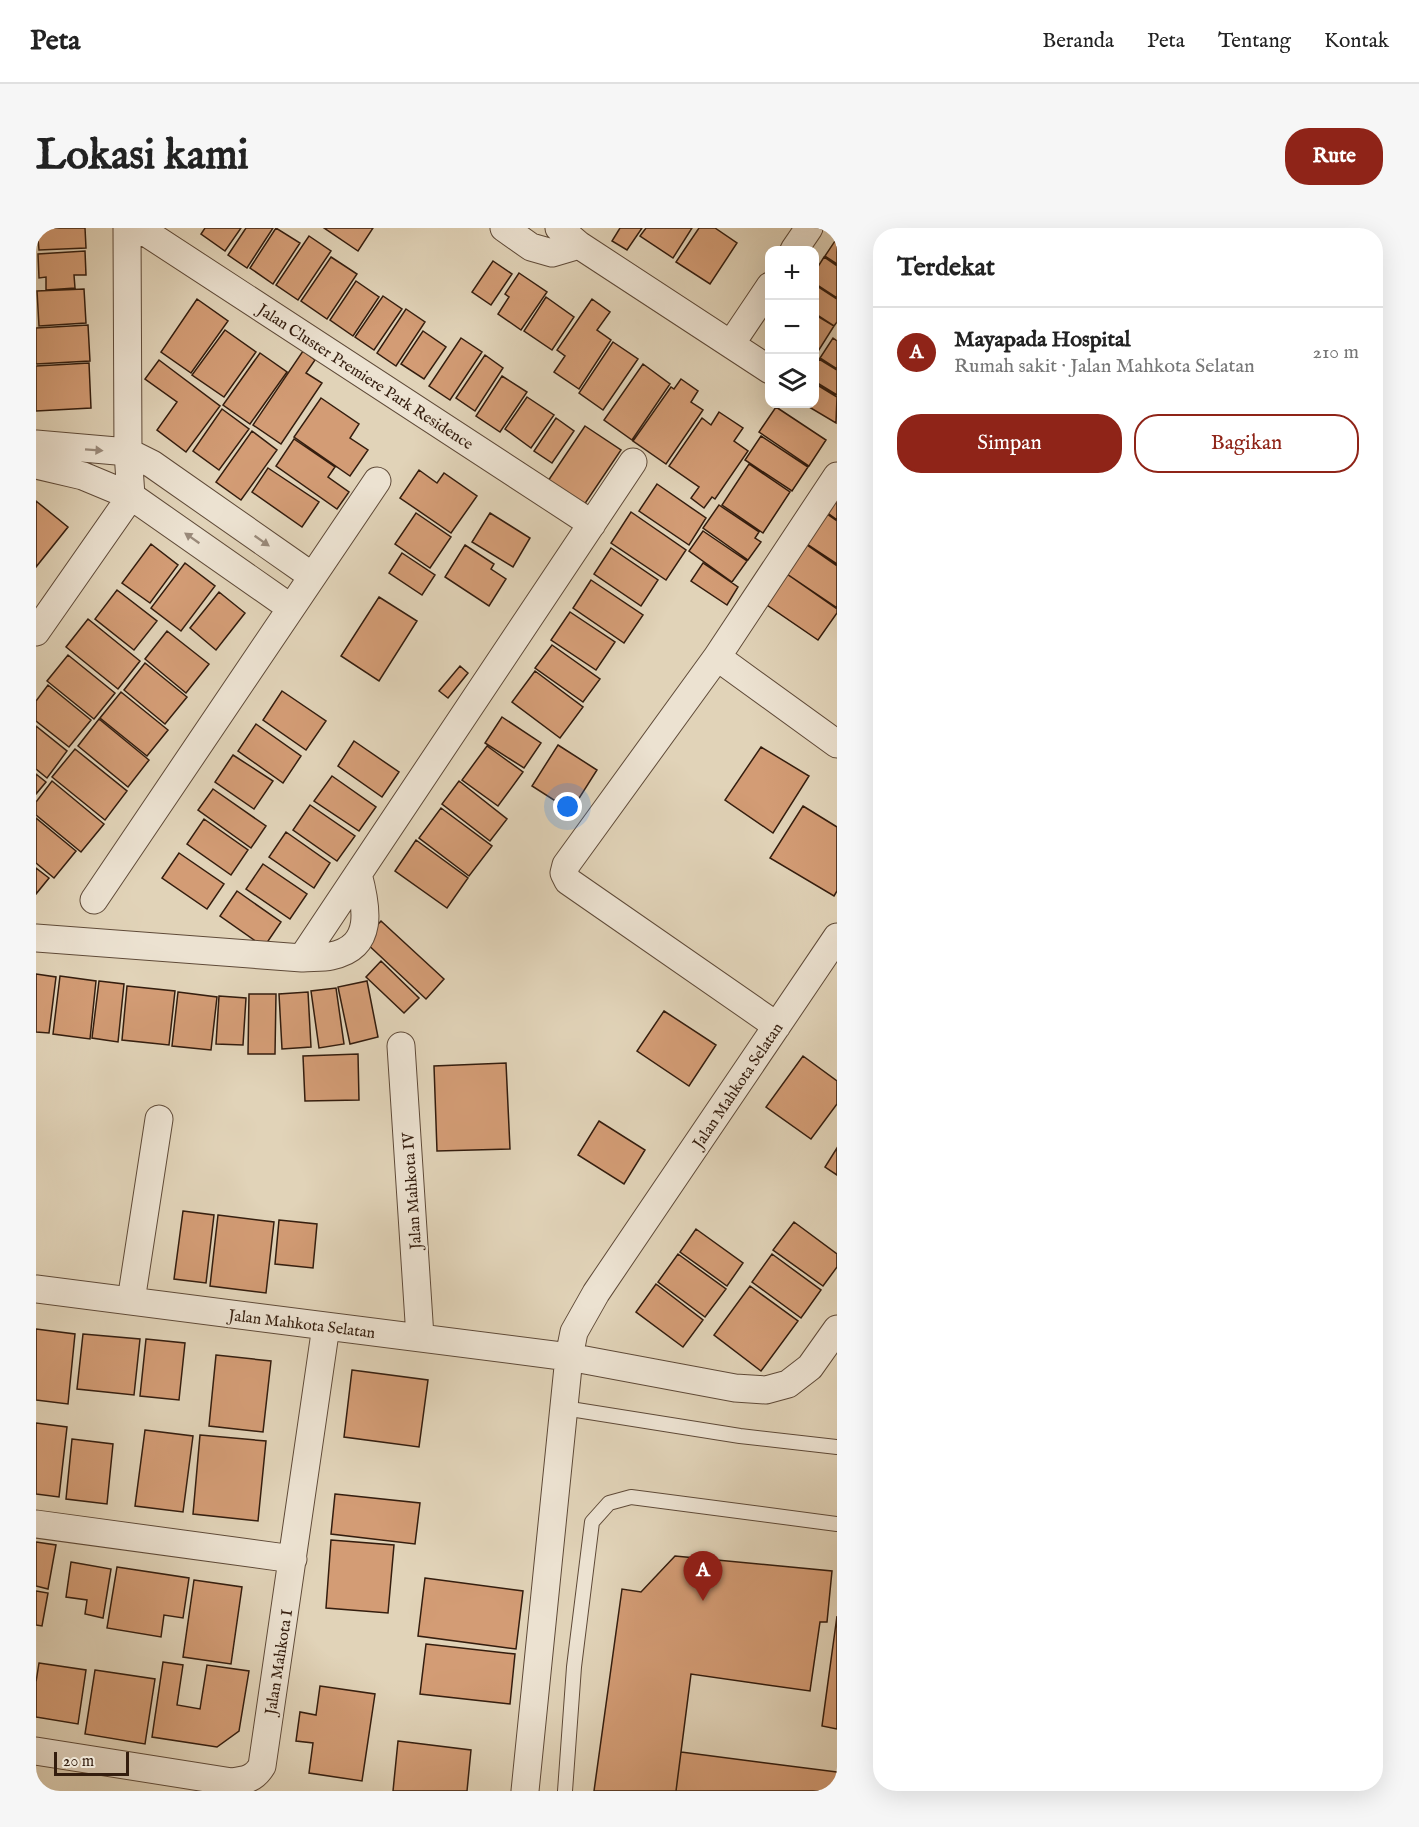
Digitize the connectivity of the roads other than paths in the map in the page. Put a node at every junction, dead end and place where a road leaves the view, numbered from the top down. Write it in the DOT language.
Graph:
graph roads {
  1 [pos="127,228"];
  2 [pos="139,228"];
  3 [pos="504,228"];
  4 [pos="559,228"];
  5 [pos="809,228"];
  6 [pos="579,245"];
  7 [pos="797,246"];
  8 [pos="765,293"];
  9 [pos="731,344"];
  10 [pos="765,366"];
  11 [pos="36,444"];
  12 [pos="128,452"];
  13 [pos="633,462"];
  14 [pos="36,465"];
  15 [pos="837,477"];
  16 [pos="377,481"];
  17 [pos="130,496"];
  18 [pos="592,524"];
  19 [pos="312,576"];
  20 [pos="291,608"];
  21 [pos="36,632"];
  22 [pos="717,657"];
  23 [pos="837,744"];
  24 [pos="358,874"];
  25 [pos="94,900"];
  26 [pos="837,937"];
  27 [pos="36,938"];
  28 [pos="302,957"];
  29 [pos="777,1026"];
  30 [pos="401,1046"];
  31 [pos="159,1119"];
  32 [pos="36,1289"];
  33 [pos="131,1301"];
  34 [pos="326,1326"];
  35 [pos="837,1329"];
  36 [pos="420,1337"];
  37 [pos="568,1357"];
  38 [pos="575,1410"];
  39 [pos="837,1447"];
  40 [pos="36,1524"];
  41 [pos="837,1524"];
  42 [pos="293,1559"];
  43 [pos="36,1751"];
  44 [pos="525,1791"];
  45 [pos="565,1791"];
  1 -- 12 [label="street"];
  2 -- 18 [label="street, Jalan Cluster Premiere Park Residence"];
  3 -- 6 [label="street"];
  4 -- 6 [label="street"];
  5 -- 7 [label="street"];
  6 -- 9 [label="street"];
  8 -- 9 [label="street"];
  9 -- 10 [label="street"];
  11 -- 12 [label="street, one-way"];
  12 -- 17 [label="street"];
  12 -- 19 [label="street, one-way"];
  13 -- 18 [label="street"];
  14 -- 17 [label="street"];
  15 -- 22 [label="street"];
  16 -- 19 [label="street"];
  20 -- 17 [label="street, one-way"];
  17 -- 21 [label="street"];
  18 -- 24 [label="street"];
  19 -- 20 [label="street"];
  20 -- 25 [label="street"];
  22 -- 23 [label="street"];
  22 -- 29 [label="street"];
  24 -- 28 [label="street"];
  24 -- 28 [label="street"];
  26 -- 29 [label="street, Jalan Mahkota Selatan"];
  27 -- 28 [label="street"];
  29 -- 37 [label="street, Jalan Mahkota Selatan"];
  30 -- 36 [label="street, Jalan Mahkota IV"];
  31 -- 33 [label="street"];
  32 -- 33 [label="street, Jalan Mahkota Selatan"];
  33 -- 34 [label="street, Jalan Mahkota Selatan"];
  34 -- 36 [label="street, Jalan Mahkota Selatan"];
  34 -- 42 [label="street, Jalan Mahkota I"];
  35 -- 37 [label="street, Jalan Mahkota Selatan"];
  36 -- 37 [label="street, Jalan Mahkota Selatan"];
  37 -- 38 [label="street, Jalan Mahkota Selatan"];
  38 -- 39 [label="lane"];
  38 -- 44 [label="street, Jalan Mahkota Selatan"];
  40 -- 42 [label="street"];
  41 -- 45 [label="lane"];
  42 -- 43 [label="street, Jalan Mahkota I"];
}
